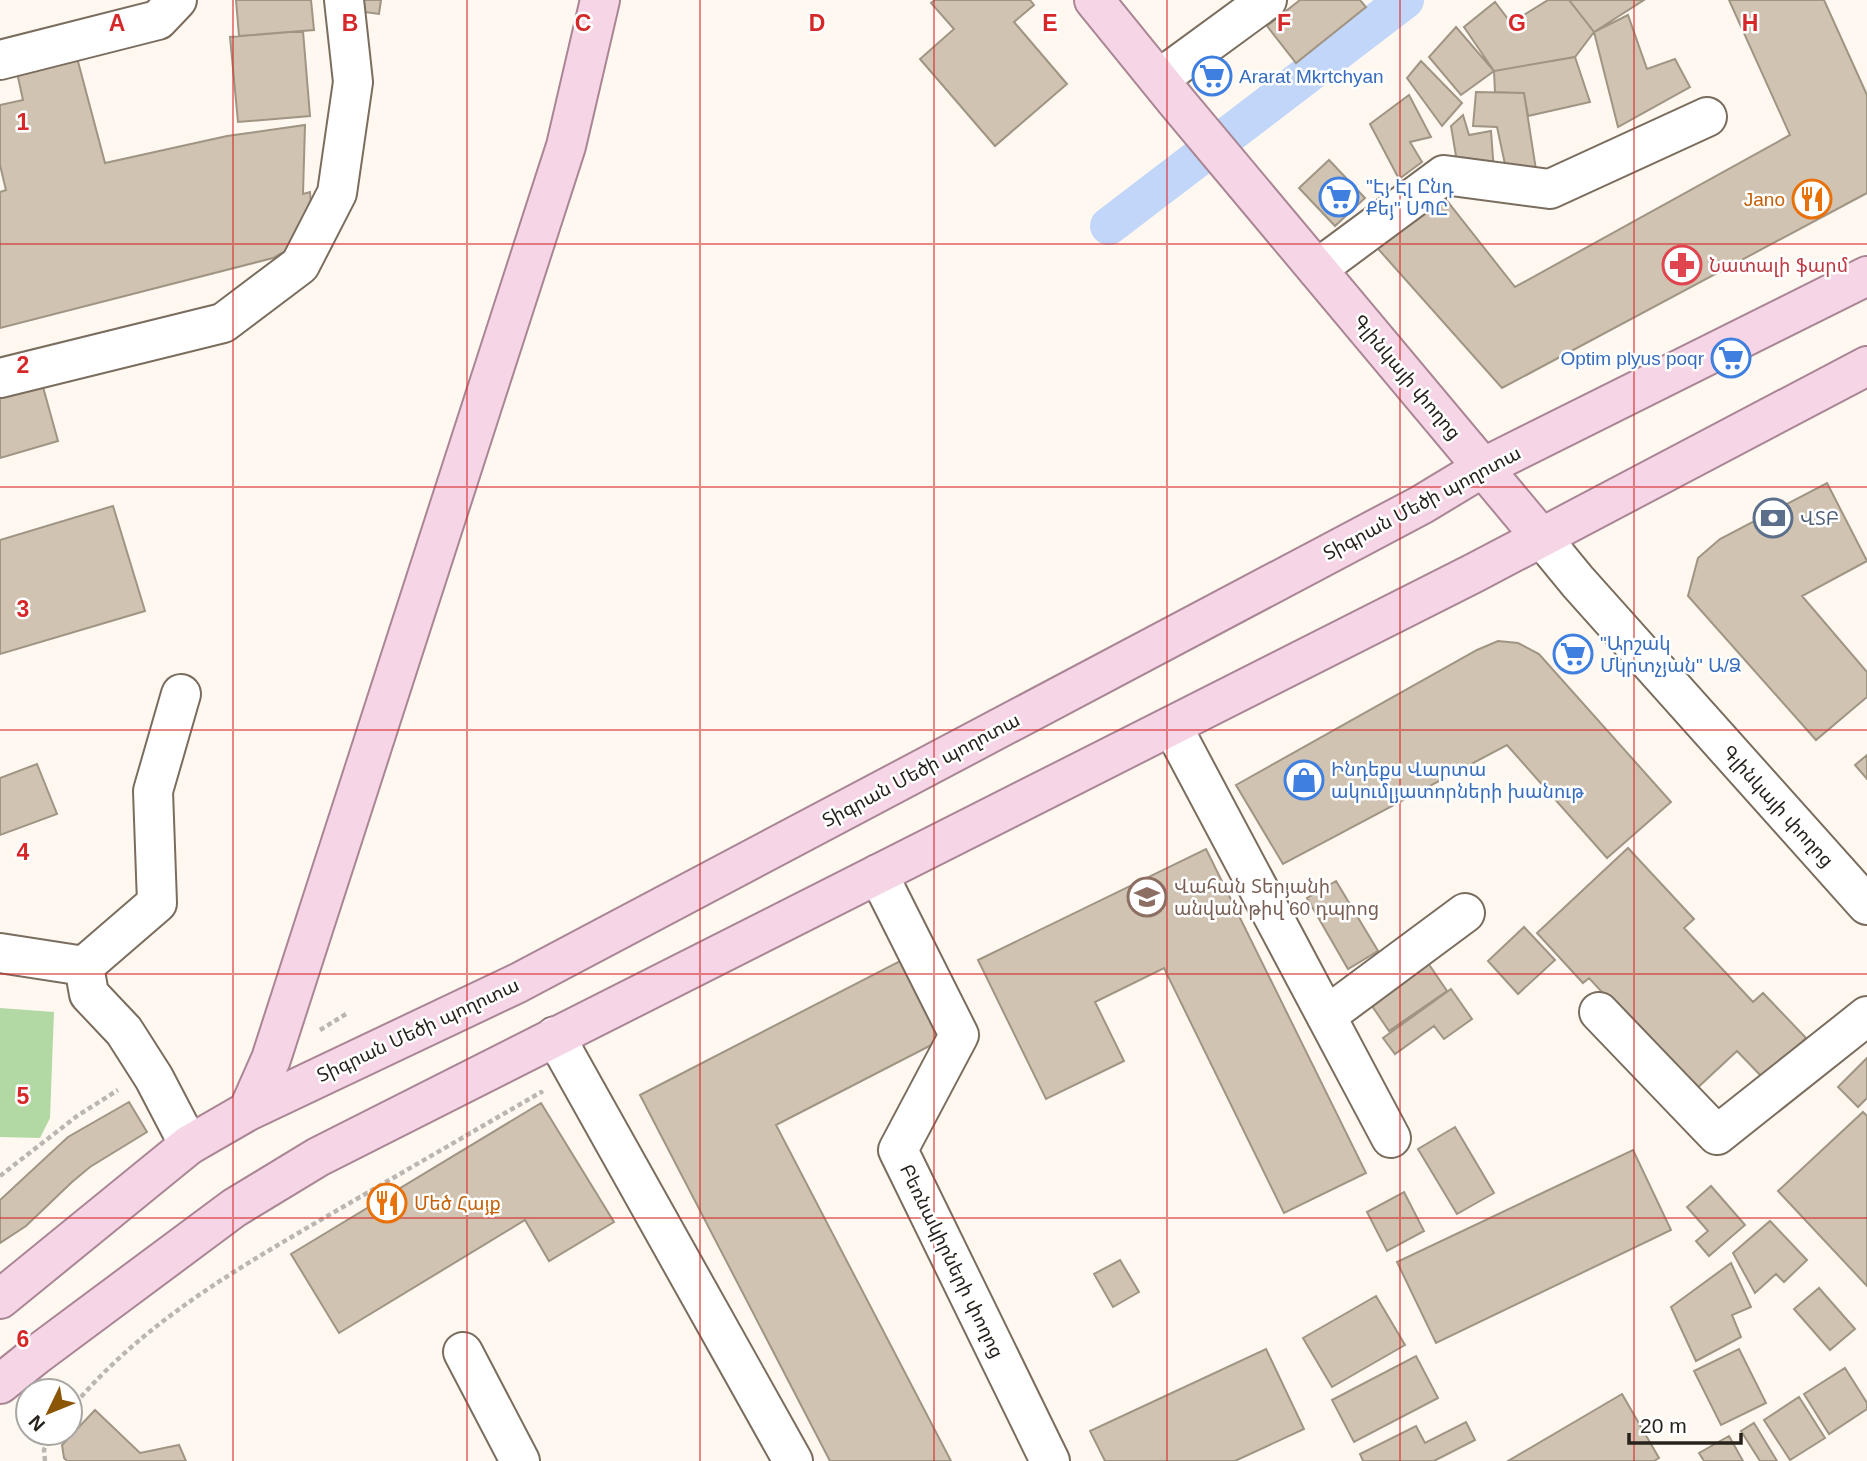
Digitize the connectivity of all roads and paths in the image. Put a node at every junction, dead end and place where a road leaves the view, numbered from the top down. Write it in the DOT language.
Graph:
graph roads {
  1 [pos="177,0"];
  2 [pos="344,0"];
  3 [pos="600,0"];
  4 [pos="1094,0"];
  5 [pos="1267,0"];
  6 [pos="0,60"];
  7 [pos="1168,90"];
  8 [pos="1707,117"];
  9 [pos="1317,270"];
  10 [pos="1867,276"];
  11 [pos="1867,366"];
  12 [pos="0,377"];
  13 [pos="1484,467"];
  14 [pos="1541,537"];
  15 [pos="181,694"];
  16 [pos="1172,726"];
  17 [pos="878,874"];
  18 [pos="1867,905"];
  19 [pos="1465,913"];
  20 [pos="0,953"];
  21 [pos="84,966"];
  22 [pos="1599,1012"];
  23 [pos="1326,1016"];
  24 [pos="1867,1016"];
  25 [pos="555,1036"];
  26 [pos="149,1070"];
  27 [pos="575,1072"];
  28 [pos="248,1111"];
  29 [pos="1391,1138"];
  30 [pos="189,1145"];
  31 [pos="0,1176"];
  32 [pos="0,1298"];
  33 [pos="463,1352"];
  34 [pos="0,1384"];
  35 [pos="84,1395"];
  36 [pos="520,1461"];
  37 [pos="793,1461"];
  38 [pos="1050,1461"];
  1 -- 6 [label="street"];
  2 -- 12 [label="street"];
  3 -- 28 [label="main road"];
  4 -- 7 [label="main road, Գլինկայի փողոց"];
  5 -- 7 [label="street"];
  7 -- 9 [label="main road, Գլինկայի փողոց"];
  8 -- 9 [label="street"];
  9 -- 13 [label="main road, Գլինկայի փողոց"];
  10 -- 13 [label="main road, Տիգրան Մեծի պողոտա"];
  11 -- 14 [label="main road"];
  13 -- 14 [label="main road, Գլինկայի փողոց"];
  13 -- 28 [label="main road, Տիգրան Մեծի պողոտա"];
  14 -- 16 [label="main road"];
  14 -- 18 [label="street, Գլինկայի փողոց"];
  15 -- 21 [label="street"];
  16 -- 17 [label="main road"];
  16 -- 23 [label="street"];
  17 -- 25 [label="main road"];
  17 -- 38 [label="street, Բեռնակիրների փողոց"];
  19 -- 23 [label="street"];
  20 -- 21 [label="street"];
  21 -- 26 [label="street"];
  22 -- 24 [label="street"];
  23 -- 29 [label="street"];
  25 -- 27 [label="street"];
  25 -- 34 [label="main road"];
  26 -- 30 [label="street"];
  26 -- 31 [label="path"];
  27 -- 35 [label="path"];
  27 -- 37 [label="street"];
  28 -- 30 [label="main road, Տիգրան Մեծի պողոտա"];
  30 -- 32 [label="main road, Տիգրան Մեծի պողոտա"];
  33 -- 36 [label="street"];
}
